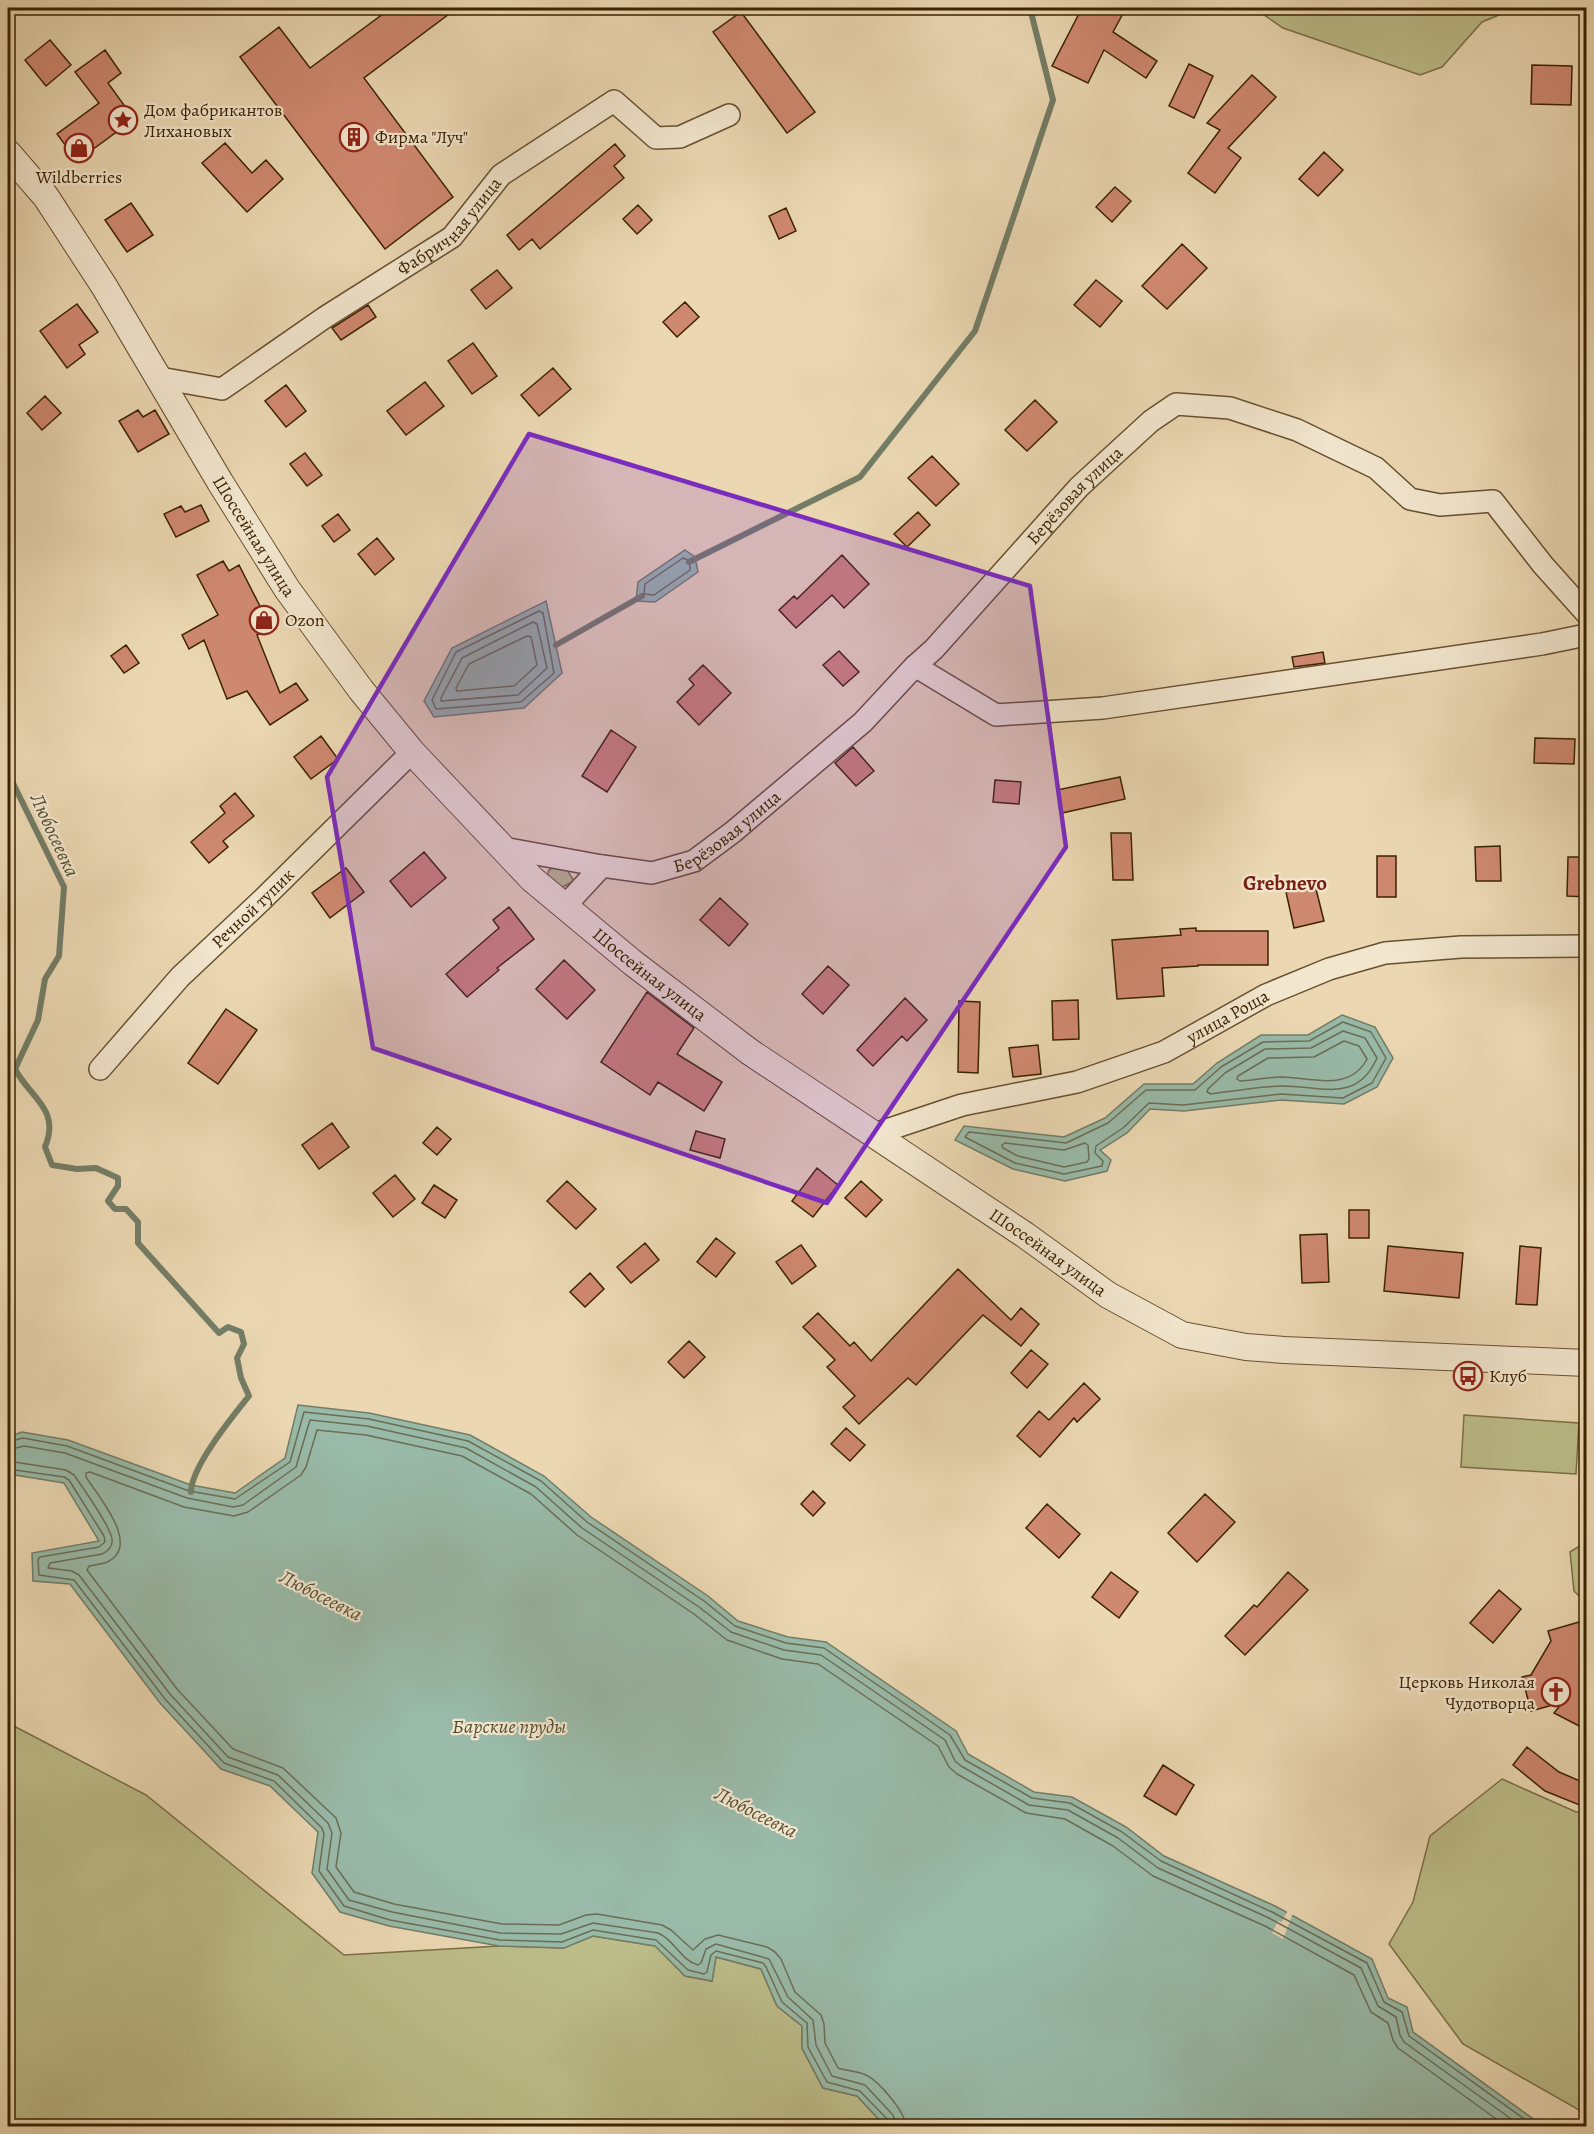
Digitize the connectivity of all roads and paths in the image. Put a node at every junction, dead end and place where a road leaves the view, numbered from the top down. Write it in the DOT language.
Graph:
graph roads {
  1 [pos="729,115"];
  2 [pos="8,153"];
  3 [pos="160,378"];
  4 [pos="1587,613"];
  5 [pos="1587,635"];
  6 [pos="915,666"];
  7 [pos="412,752"];
  8 [pos="503,848"];
  9 [pos="602,866"];
  10 [pos="564,907"];
  11 [pos="1587,946"];
  12 [pos="100,1069"];
  13 [pos="875,1134"];
  14 [pos="1587,1363"];
  1 -- 3 [label="street, Фабричная улица"];
  2 -- 3 [label="street, Шоссейная улица"];
  3 -- 7 [label="street, Шоссейная улица"];
  4 -- 6 [label="street, Берёзовая улица"];
  5 -- 6 [label="street"];
  6 -- 9 [label="street, Берёзовая улица"];
  7 -- 8 [label="street, Шоссейная улица"];
  7 -- 12 [label="street, Речной тупик"];
  8 -- 9 [label="street, Берёзовая улица"];
  8 -- 10 [label="street, Шоссейная улица"];
  9 -- 10 [label="street"];
  10 -- 13 [label="street, Шоссейная улица"];
  11 -- 13 [label="street, улица Роща"];
  13 -- 14 [label="street, Шоссейная улица"];
}
